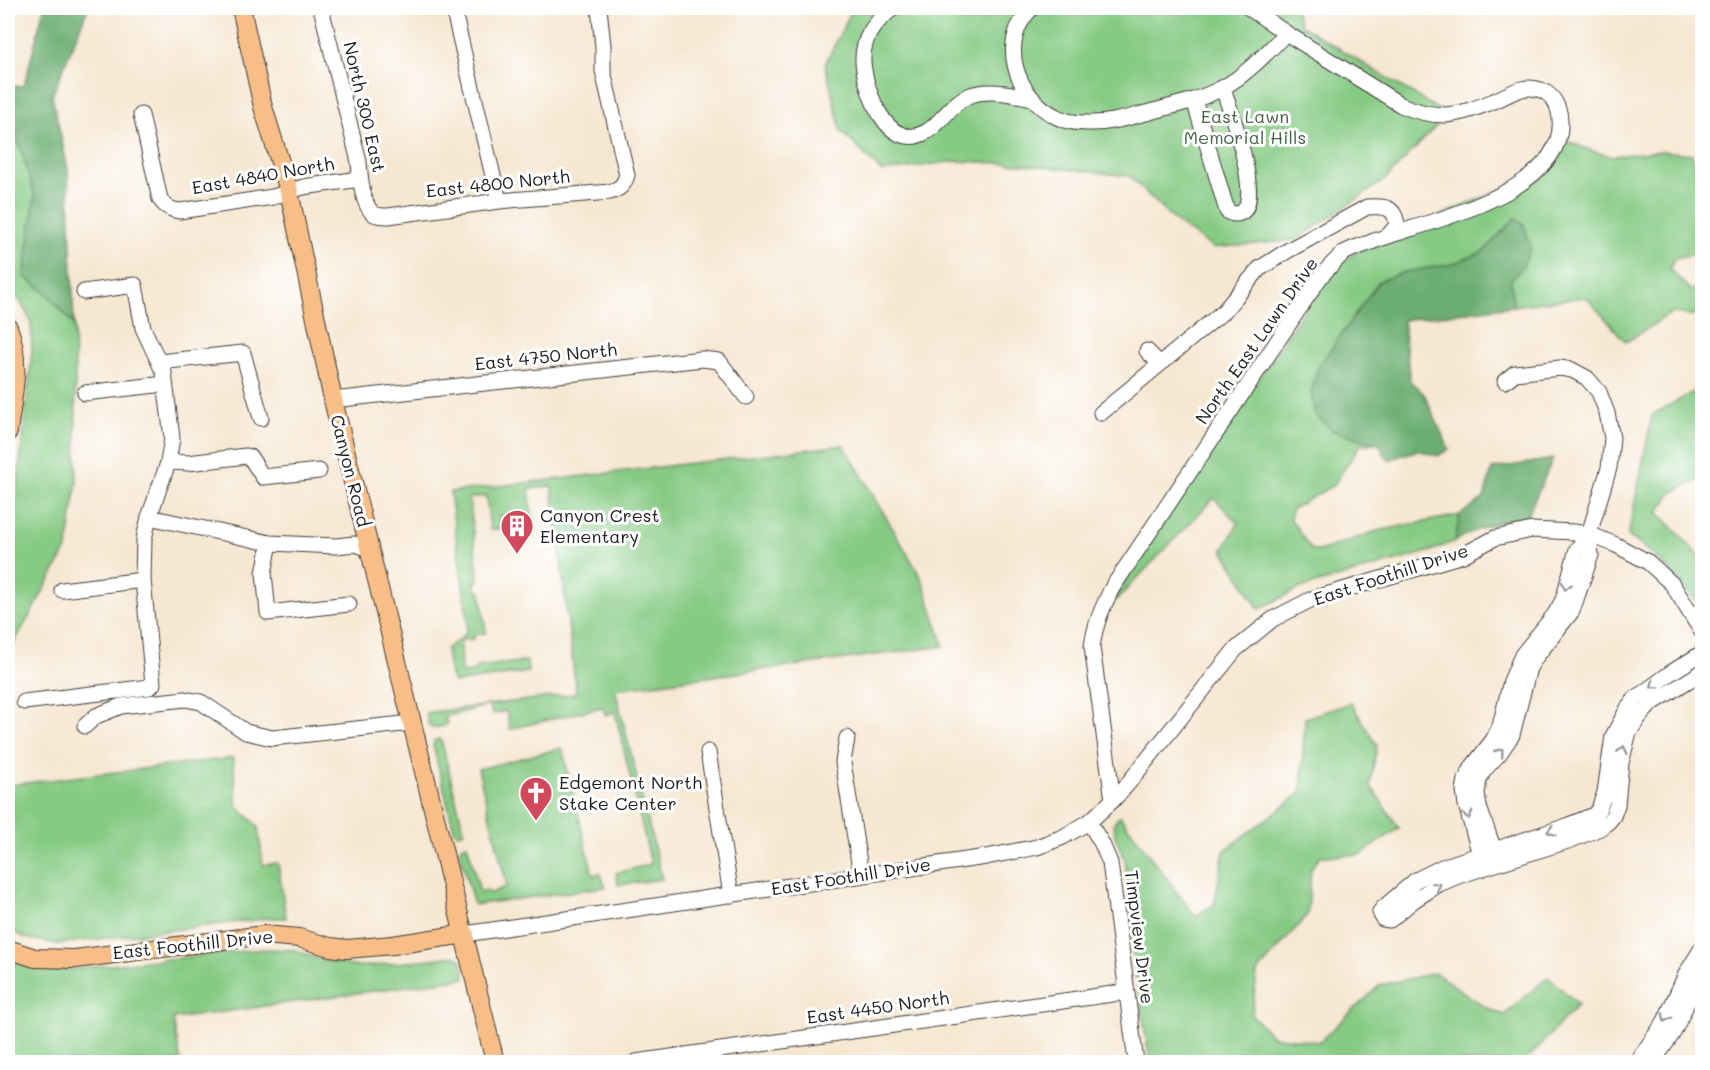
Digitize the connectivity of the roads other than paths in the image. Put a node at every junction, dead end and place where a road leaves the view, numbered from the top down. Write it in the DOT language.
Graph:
graph roads {
  1 [pos="241,8"];
  2 [pos="321,8"];
  3 [pos="453,8"];
  4 [pos="599,8"];
  5 [pos="893,8"];
  6 [pos="1249,8"];
  7 [pos="1023,11"];
  8 [pos="1286,33"];
  9 [pos="1223,88"];
  10 [pos="1032,98"];
  11 [pos="1194,100"];
  12 [pos="141,115"];
  13 [pos="360,179"];
  14 [pos="289,191"];
  15 [pos="499,201"];
  16 [pos="372,213"];
  17 [pos="1388,236"];
  18 [pos="84,292"];
  19 [pos="8,327"];
  20 [pos="1147,351"];
  21 [pos="159,362"];
  22 [pos="1159,363"];
  23 [pos="1504,381"];
  24 [pos="165,384"];
  25 [pos="85,393"];
  26 [pos="746,397"];
  27 [pos="333,400"];
  28 [pos="1101,413"];
  29 [pos="261,418"];
  30 [pos="8,432"];
  31 [pos="168,462"];
  32 [pos="319,471"];
  33 [pos="148,517"];
  34 [pos="364,525"];
  35 [pos="1589,534"];
  36 [pos="270,543"];
  37 [pos="321,544"];
  38 [pos="370,549"];
  39 [pos="143,580"];
  40 [pos="62,590"];
  41 [pos="349,604"];
  42 [pos="1702,632"];
  43 [pos="1702,653"];
  44 [pos="1702,672"];
  45 [pos="24,702"];
  46 [pos="412,723"];
  47 [pos="85,726"];
  48 [pos="847,738"];
  49 [pos="708,752"];
  50 [pos="1113,800"];
  51 [pos="1089,822"];
  52 [pos="1489,858"];
  53 [pos="861,875"];
  54 [pos="731,895"];
  55 [pos="465,934"];
  56 [pos="1702,948"];
  57 [pos="8,949"];
  58 [pos="1702,971"];
  59 [pos="1688,987"];
  60 [pos="1126,992"];
  61 [pos="495,1062"];
  62 [pos="636,1062"];
  63 [pos="1136,1062"];
  64 [pos="1638,1062"];
  65 [pos="1653,1062"];
  1 -- 14 [label="main road, Canyon Road"];
  2 -- 13 [label="street, North 300 East"];
  3 -- 15 [label="street"];
  4 -- 15 [label="street, East 4800 North"];
  5 -- 10 [label="street"];
  6 -- 8 [label="street, North East Lawn Drive"];
  7 -- 10 [label="street"];
  8 -- 9 [label="street"];
  8 -- 17 [label="street, North East Lawn Drive"];
  9 -- 11 [label="street"];
  9 -- 11 [label="street"];
  10 -- 11 [label="street"];
  12 -- 14 [label="street, East 4840 North"];
  13 -- 14 [label="street, East 4840 North"];
  13 -- 16 [label="street, North 300 East"];
  14 -- 27 [label="main road, Canyon Road"];
  15 -- 16 [label="street, East 4800 North"];
  17 -- 22 [label="street"];
  17 -- 50 [label="street, North East Lawn Drive"];
  18 -- 21 [label="street"];
  19 -- 30 [label="main road"];
  20 -- 22 [label="street"];
  21 -- 24 [label="street"];
  21 -- 29 [label="street"];
  22 -- 28 [label="street"];
  23 -- 35 [label="street"];
  24 -- 25 [label="street"];
  24 -- 31 [label="street"];
  26 -- 27 [label="street, East 4750 North"];
  27 -- 34 [label="main road, Canyon Road"];
  31 -- 32 [label="street"];
  31 -- 33 [label="street"];
  33 -- 36 [label="street"];
  33 -- 39 [label="street"];
  34 -- 37 [label="street"];
  34 -- 38 [label="main road, Canyon Road"];
  35 -- 42 [label="street, East Foothill Drive"];
  35 -- 50 [label="street, East Foothill Drive"];
  35 -- 52 [label="street"];
  36 -- 37 [label="street"];
  36 -- 41 [label="street"];
  37 -- 38 [label="street"];
  38 -- 46 [label="main road, Canyon Road"];
  39 -- 40 [label="street"];
  39 -- 45 [label="street"];
  43 -- 52 [label="street, one-way"];
  52 -- 44 [label="street, one-way"];
  46 -- 47 [label="street"];
  46 -- 55 [label="main road, Canyon Road"];
  48 -- 53 [label="street"];
  49 -- 54 [label="street"];
  50 -- 51 [label="street, East Foothill Drive"];
  51 -- 53 [label="street, East Foothill Drive"];
  51 -- 60 [label="street, Timpview Drive"];
  52 -- 52 [label="street, one-way"];
  53 -- 54 [label="street, East Foothill Drive"];
  54 -- 55 [label="street, East Foothill Drive"];
  55 -- 57 [label="main road, East Foothill Drive"];
  55 -- 61 [label="main road, Canyon Road"];
  56 -- 59 [label="street"];
  58 -- 59 [label="street"];
  59 -- 64 [label="street, one-way"];
  59 -- 65 [label="street"];
  60 -- 62 [label="street, East 4450 North"];
  60 -- 63 [label="street, Timpview Drive"];
}
